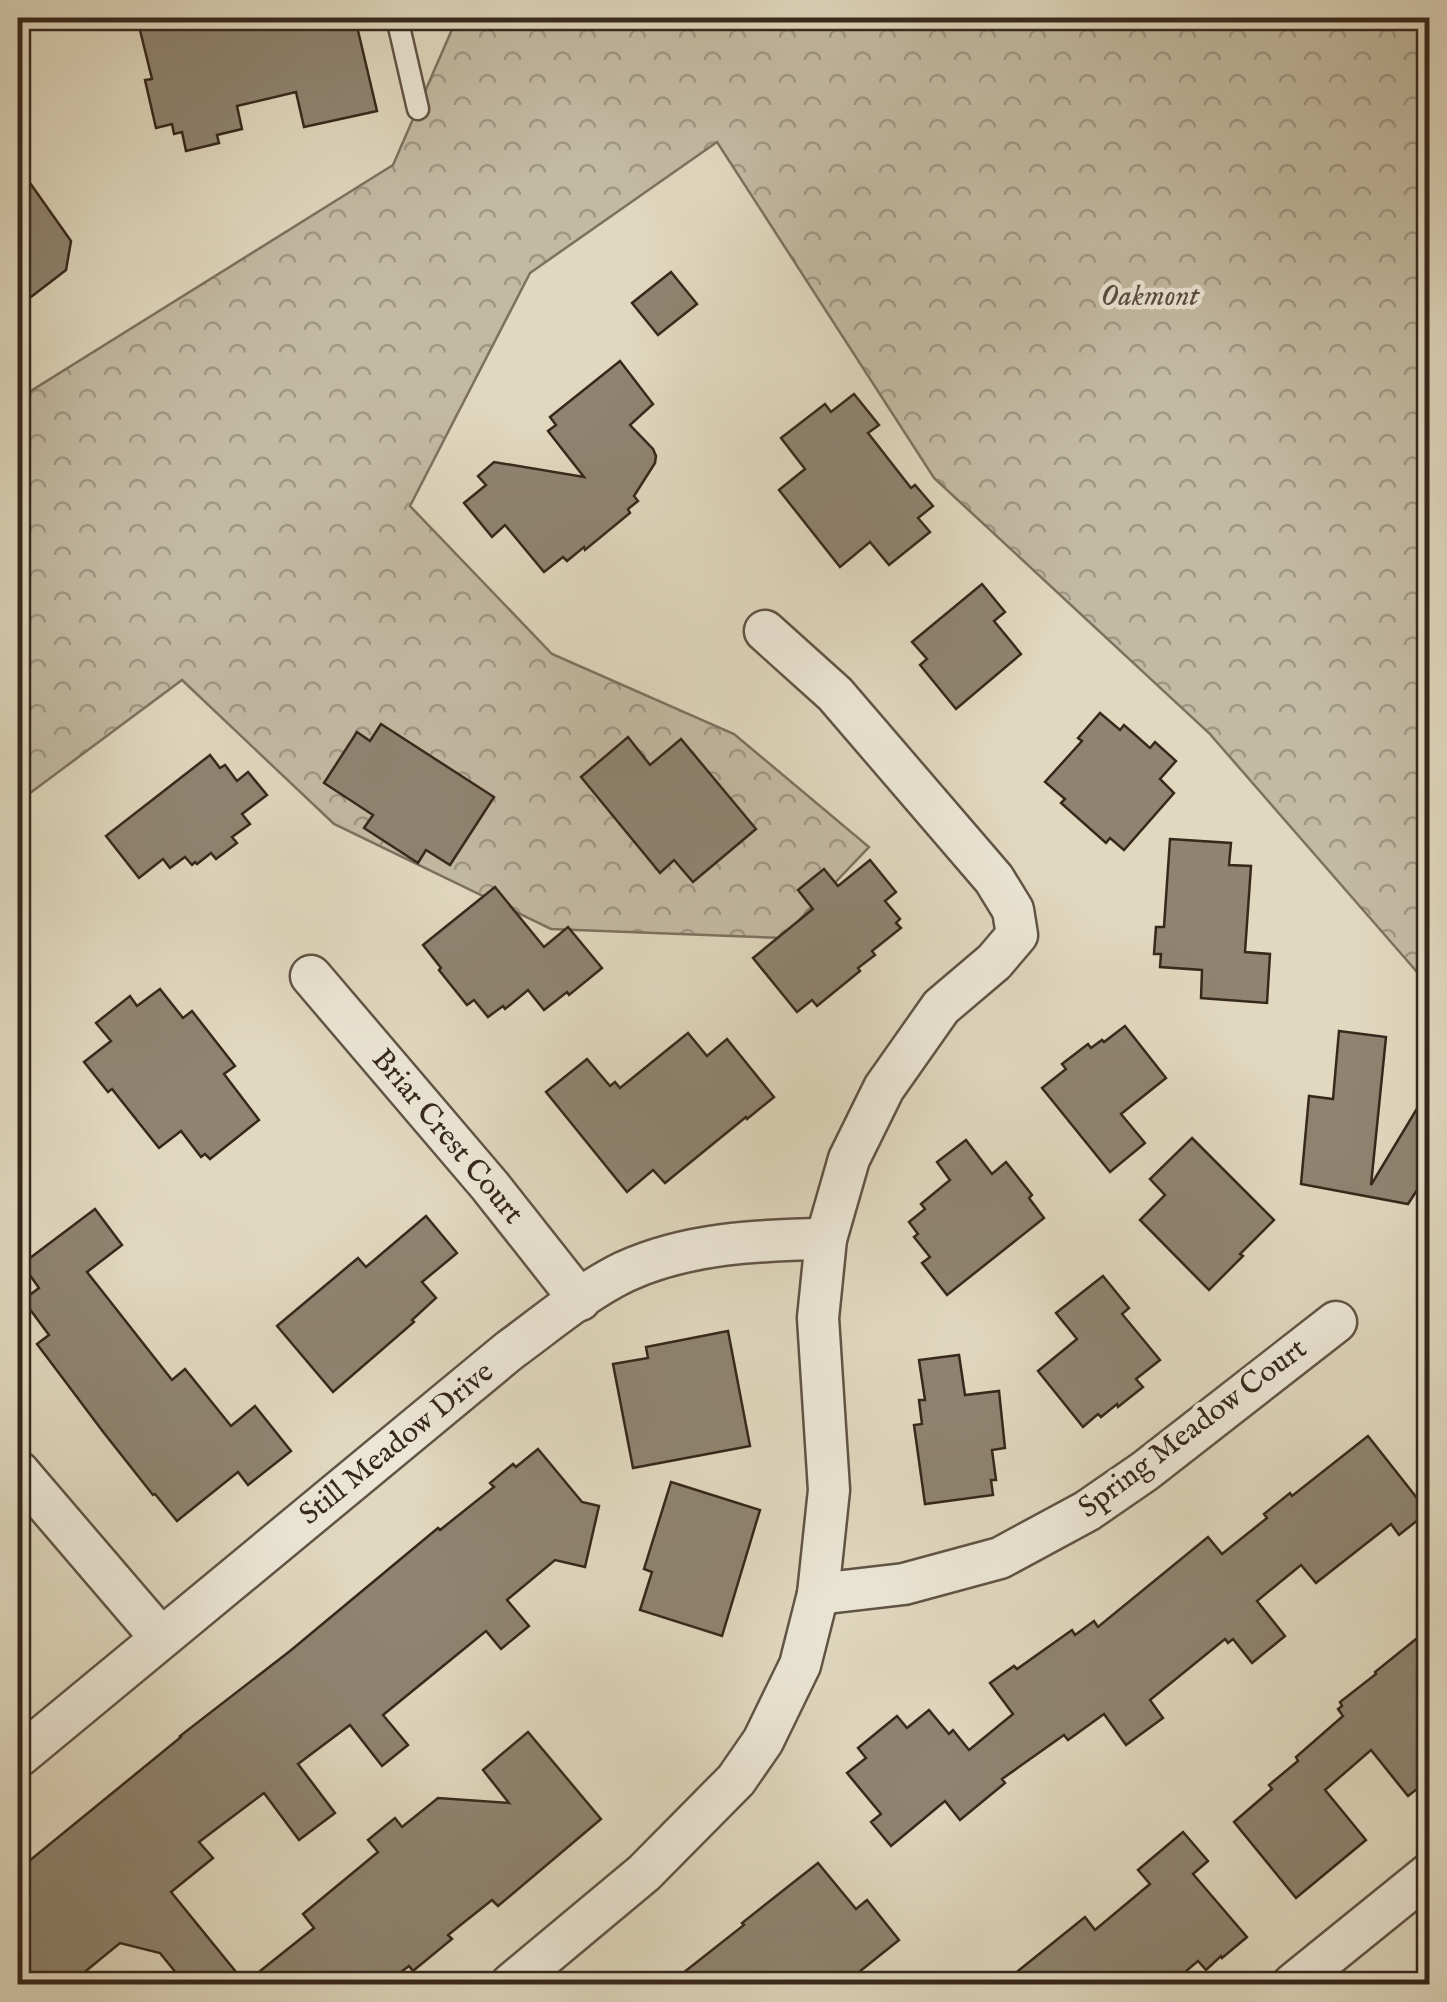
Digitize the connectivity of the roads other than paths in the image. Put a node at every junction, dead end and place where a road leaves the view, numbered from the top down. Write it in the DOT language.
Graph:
graph roads {
  1 [pos="397,18"];
  2 [pos="418,110"];
  3 [pos="765,631"];
  4 [pos="311,976"];
  5 [pos="826,1239"];
  6 [pos="580,1300"];
  7 [pos="1336,1322"];
  8 [pos="18,1471"];
  9 [pos="818,1594"];
  10 [pos="161,1638"];
  11 [pos="18,1757"];
  12 [pos="1430,1873"];
  13 [pos="511,1984"];
  14 [pos="1292,1984"];
  1 -- 2 [label="lane"];
  3 -- 5 [label="street"];
  4 -- 6 [label="street, Briar Crest Court"];
  5 -- 6 [label="street, Still Meadow Drive"];
  5 -- 9 [label="street"];
  6 -- 10 [label="street, Still Meadow Drive"];
  7 -- 9 [label="street, Spring Meadow Court"];
  8 -- 10 [label="street"];
  9 -- 13 [label="street"];
  10 -- 11 [label="street, Still Meadow Drive"];
  12 -- 14 [label="street"];
}
